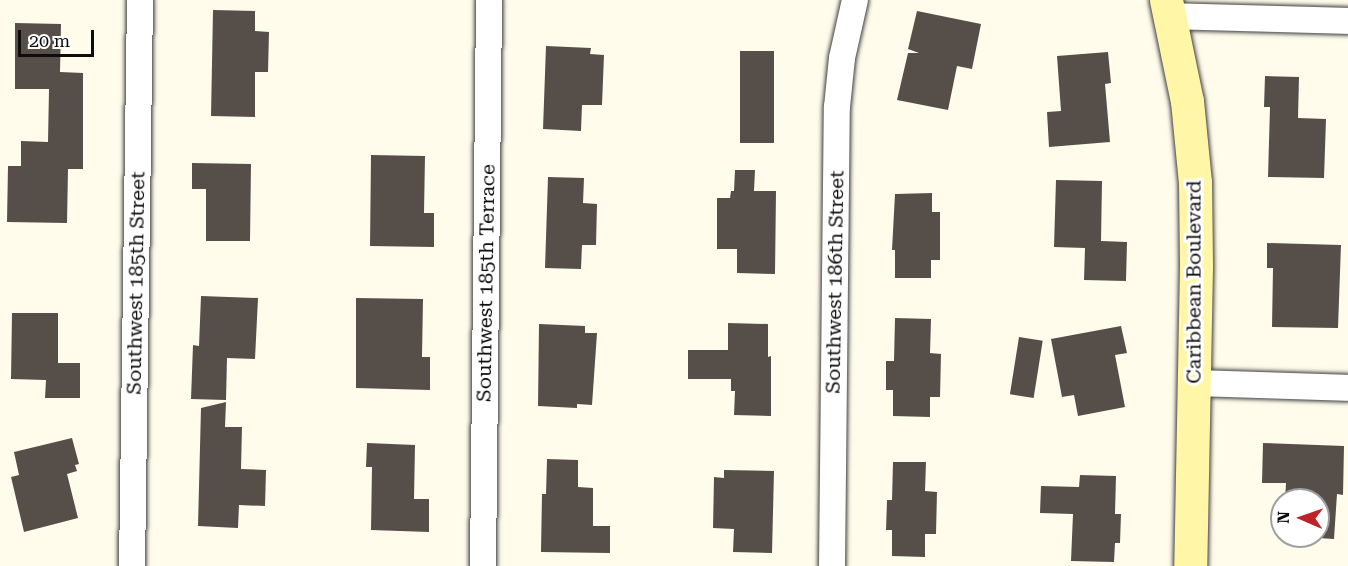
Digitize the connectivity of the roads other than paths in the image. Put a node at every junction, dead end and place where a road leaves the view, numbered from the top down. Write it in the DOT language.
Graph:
graph roads {
  1 [pos="140,0"];
  2 [pos="489,0"];
  3 [pos="855,0"];
  4 [pos="1168,8"];
  5 [pos="1348,21"];
  6 [pos="1193,383"];
  7 [pos="1348,388"];
  8 [pos="132,566"];
  9 [pos="483,566"];
  10 [pos="832,566"];
  11 [pos="1190,566"];
  1 -- 8 [label="street, Southwest 185th Street"];
  2 -- 9 [label="street, Southwest 185th Terrace"];
  3 -- 10 [label="street, Southwest 186th Street"];
  4 -- 5 [label="street"];
  4 -- 6 [label="street, Caribbean Boulevard"];
  6 -- 7 [label="street"];
  6 -- 11 [label="street, Caribbean Boulevard"];
}
